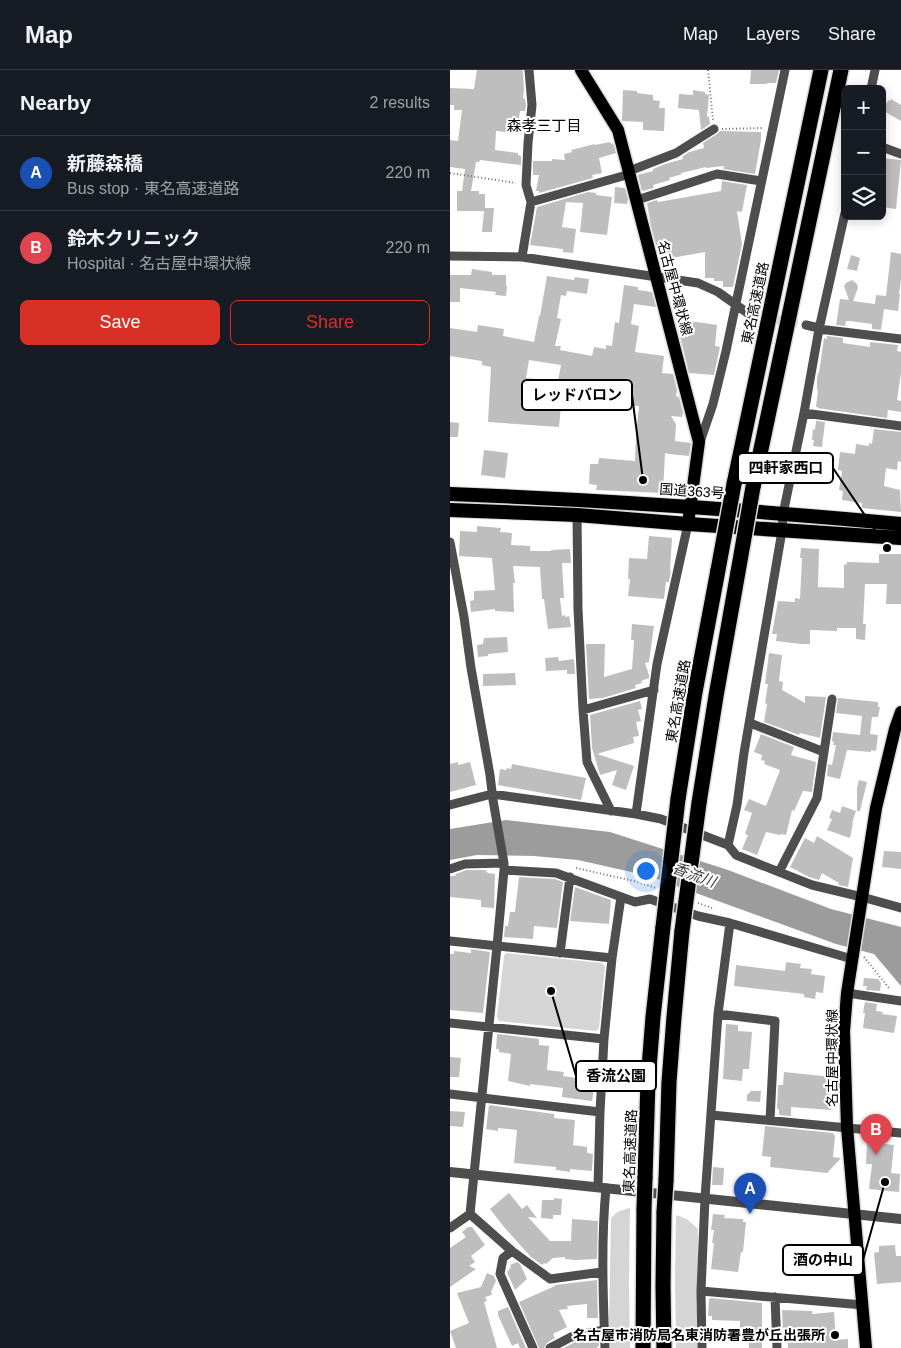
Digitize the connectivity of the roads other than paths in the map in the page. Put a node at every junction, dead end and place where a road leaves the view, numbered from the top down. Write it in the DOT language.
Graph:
graph roads {
  1 [pos="528,70"];
  2 [pos="581,70"];
  3 [pos="785,70"];
  4 [pos="821,70"];
  5 [pos="841,70"];
  6 [pos="876,70"];
  7 [pos="873,85"];
  8 [pos="714,129"];
  9 [pos="886,148"];
  10 [pos="901,154"];
  11 [pos="629,173"];
  12 [pos="761,181"];
  13 [pos="637,200"];
  14 [pos="531,202"];
  15 [pos="843,220"];
  16 [pos="450,256"];
  17 [pos="522,257"];
  18 [pos="656,278"];
  19 [pos="736,305"];
  20 [pos="749,314"];
  21 [pos="806,325"];
  22 [pos="819,329"];
  23 [pos="901,339"];
  24 [pos="804,413"];
  25 [pos="901,426"];
  26 [pos="700,442"];
  27 [pos="450,494"];
  28 [pos="690,508"];
  29 [pos="450,510"];
  30 [pos="783,514"];
  31 [pos="577,515"];
  32 [pos="688,524"];
  33 [pos="901,524"];
  34 [pos="782,531"];
  35 [pos="901,538"];
  36 [pos="450,542"];
  37 [pos="654,690"];
  38 [pos="832,699"];
  39 [pos="583,710"];
  40 [pos="901,712"];
  41 [pos="750,723"];
  42 [pos="824,752"];
  43 [pos="492,797"];
  44 [pos="450,805"];
  45 [pos="611,811"];
  46 [pos="636,814"];
  47 [pos="728,845"];
  48 [pos="503,863"];
  49 [pos="450,869"];
  50 [pos="779,872"];
  51 [pos="570,877"];
  52 [pos="622,897"];
  53 [pos="861,899"];
  54 [pos="901,908"];
  55 [pos="730,924"];
  56 [pos="450,942"];
  57 [pos="497,946"];
  58 [pos="560,953"];
  59 [pos="853,956"];
  60 [pos="612,958"];
  61 [pos="847,993"];
  62 [pos="896,1000"];
  63 [pos="718,1014"];
  64 [pos="450,1023"];
  65 [pos="489,1027"];
  66 [pos="604,1039"];
  67 [pos="450,1094"];
  68 [pos="482,1097"];
  69 [pos="600,1112"];
  70 [pos="710,1115"];
  71 [pos="770,1120"];
  72 [pos="847,1127"];
  73 [pos="901,1133"];
  74 [pos="450,1172"];
  75 [pos="473,1174"];
  76 [pos="602,1188"];
  77 [pos="704,1198"];
  78 [pos="470,1214"];
  79 [pos="854,1214"];
  80 [pos="901,1219"];
  81 [pos="450,1228"];
  82 [pos="512,1251"];
  83 [pos="602,1272"];
  84 [pos="701,1291"];
  85 [pos="775,1297"];
  86 [pos="863,1304"];
  87 [pos="604,1330"];
  88 [pos="533,1348"];
  89 [pos="550,1348"];
  90 [pos="605,1348"];
  91 [pos="643,1348"];
  92 [pos="664,1348"];
  93 [pos="702,1348"];
  94 [pos="777,1348"];
  95 [pos="866,1348"];
  1 -- 14 [label="street"];
  2 -- 11 [label="main road, 名古屋中環状線"];
  3 -- 12 [label="street"];
  4 -- 91 [label="highway, 東名高速道路, bridge"];
  5 -- 92 [label="highway, bridge"];
  6 -- 7 [label="street"];
  8 -- 11 [label="street"];
  9 -- 10 [label="street"];
  11 -- 13 [label="main road, 名古屋中環状線"];
  11 -- 14 [label="street"];
  12 -- 13 [label="street"];
  12 -- 19 [label="street"];
  13 -- 18 [label="main road, 名古屋中環状線"];
  14 -- 17 [label="street"];
  15 -- 22 [label="street"];
  16 -- 17 [label="street"];
  17 -- 18 [label="street"];
  18 -- 19 [label="street"];
  18 -- 26 [label="main road, 名古屋中環状線"];
  19 -- 20 [label="street"];
  19 -- 26 [label="street"];
  21 -- 22 [label="street"];
  22 -- 23 [label="street"];
  22 -- 24 [label="street"];
  24 -- 25 [label="street"];
  24 -- 30 [label="street"];
  26 -- 28 [label="main road, 名古屋中環状線"];
  27 -- 28 [label="highway, 国道363号"];
  28 -- 30 [label="highway, 国道363号"];
  28 -- 32 [label="main road, 名古屋中環状線"];
  29 -- 31 [label="highway"];
  30 -- 33 [label="highway, 国道363号"];
  30 -- 34 [label="street"];
  31 -- 32 [label="highway"];
  31 -- 39 [label="street"];
  32 -- 34 [label="highway"];
  32 -- 37 [label="street"];
  34 -- 35 [label="highway"];
  34 -- 41 [label="street"];
  36 -- 43 [label="street"];
  37 -- 39 [label="street"];
  37 -- 46 [label="street"];
  38 -- 42 [label="street"];
  39 -- 45 [label="street"];
  40 -- 53 [label="main road, 名古屋中環状線"];
  41 -- 42 [label="street"];
  41 -- 47 [label="street"];
  42 -- 50 [label="street"];
  43 -- 44 [label="street"];
  43 -- 45 [label="street"];
  43 -- 48 [label="street"];
  45 -- 46 [label="street"];
  46 -- 47 [label="street"];
  47 -- 50 [label="street"];
  48 -- 49 [label="street"];
  48 -- 51 [label="street"];
  48 -- 57 [label="street"];
  50 -- 53 [label="street"];
  51 -- 52 [label="street"];
  51 -- 58 [label="street"];
  52 -- 55 [label="street"];
  52 -- 60 [label="street"];
  53 -- 54 [label="street"];
  53 -- 59 [label="main road, 名古屋中環状線"];
  55 -- 59 [label="street"];
  55 -- 63 [label="street"];
  56 -- 57 [label="street"];
  57 -- 58 [label="street"];
  57 -- 65 [label="street"];
  58 -- 60 [label="street"];
  59 -- 61 [label="main road, 名古屋中環状線"];
  60 -- 66 [label="street"];
  61 -- 62 [label="street"];
  61 -- 72 [label="main road, 名古屋中環状線"];
  63 -- 70 [label="street"];
  63 -- 71 [label="street"];
  64 -- 65 [label="street"];
  65 -- 66 [label="street"];
  65 -- 68 [label="street"];
  66 -- 69 [label="street"];
  67 -- 68 [label="street"];
  68 -- 69 [label="street"];
  68 -- 75 [label="street"];
  69 -- 76 [label="street"];
  70 -- 71 [label="street"];
  70 -- 77 [label="street"];
  71 -- 72 [label="street"];
  72 -- 73 [label="street"];
  72 -- 79 [label="main road, 名古屋中環状線"];
  74 -- 75 [label="street"];
  75 -- 76 [label="street"];
  75 -- 78 [label="street"];
  76 -- 77 [label="street"];
  76 -- 83 [label="street"];
  77 -- 79 [label="street"];
  77 -- 84 [label="street"];
  78 -- 81 [label="street"];
  78 -- 82 [label="street"];
  79 -- 80 [label="street"];
  79 -- 86 [label="main road, 名古屋中環状線"];
  82 -- 83 [label="street"];
  82 -- 88 [label="street"];
  83 -- 87 [label="street"];
  84 -- 85 [label="street"];
  84 -- 93 [label="street"];
  85 -- 86 [label="street"];
  85 -- 94 [label="street"];
  86 -- 95 [label="main road, 名古屋中環状線"];
  87 -- 89 [label="street"];
  87 -- 90 [label="street"];
}
